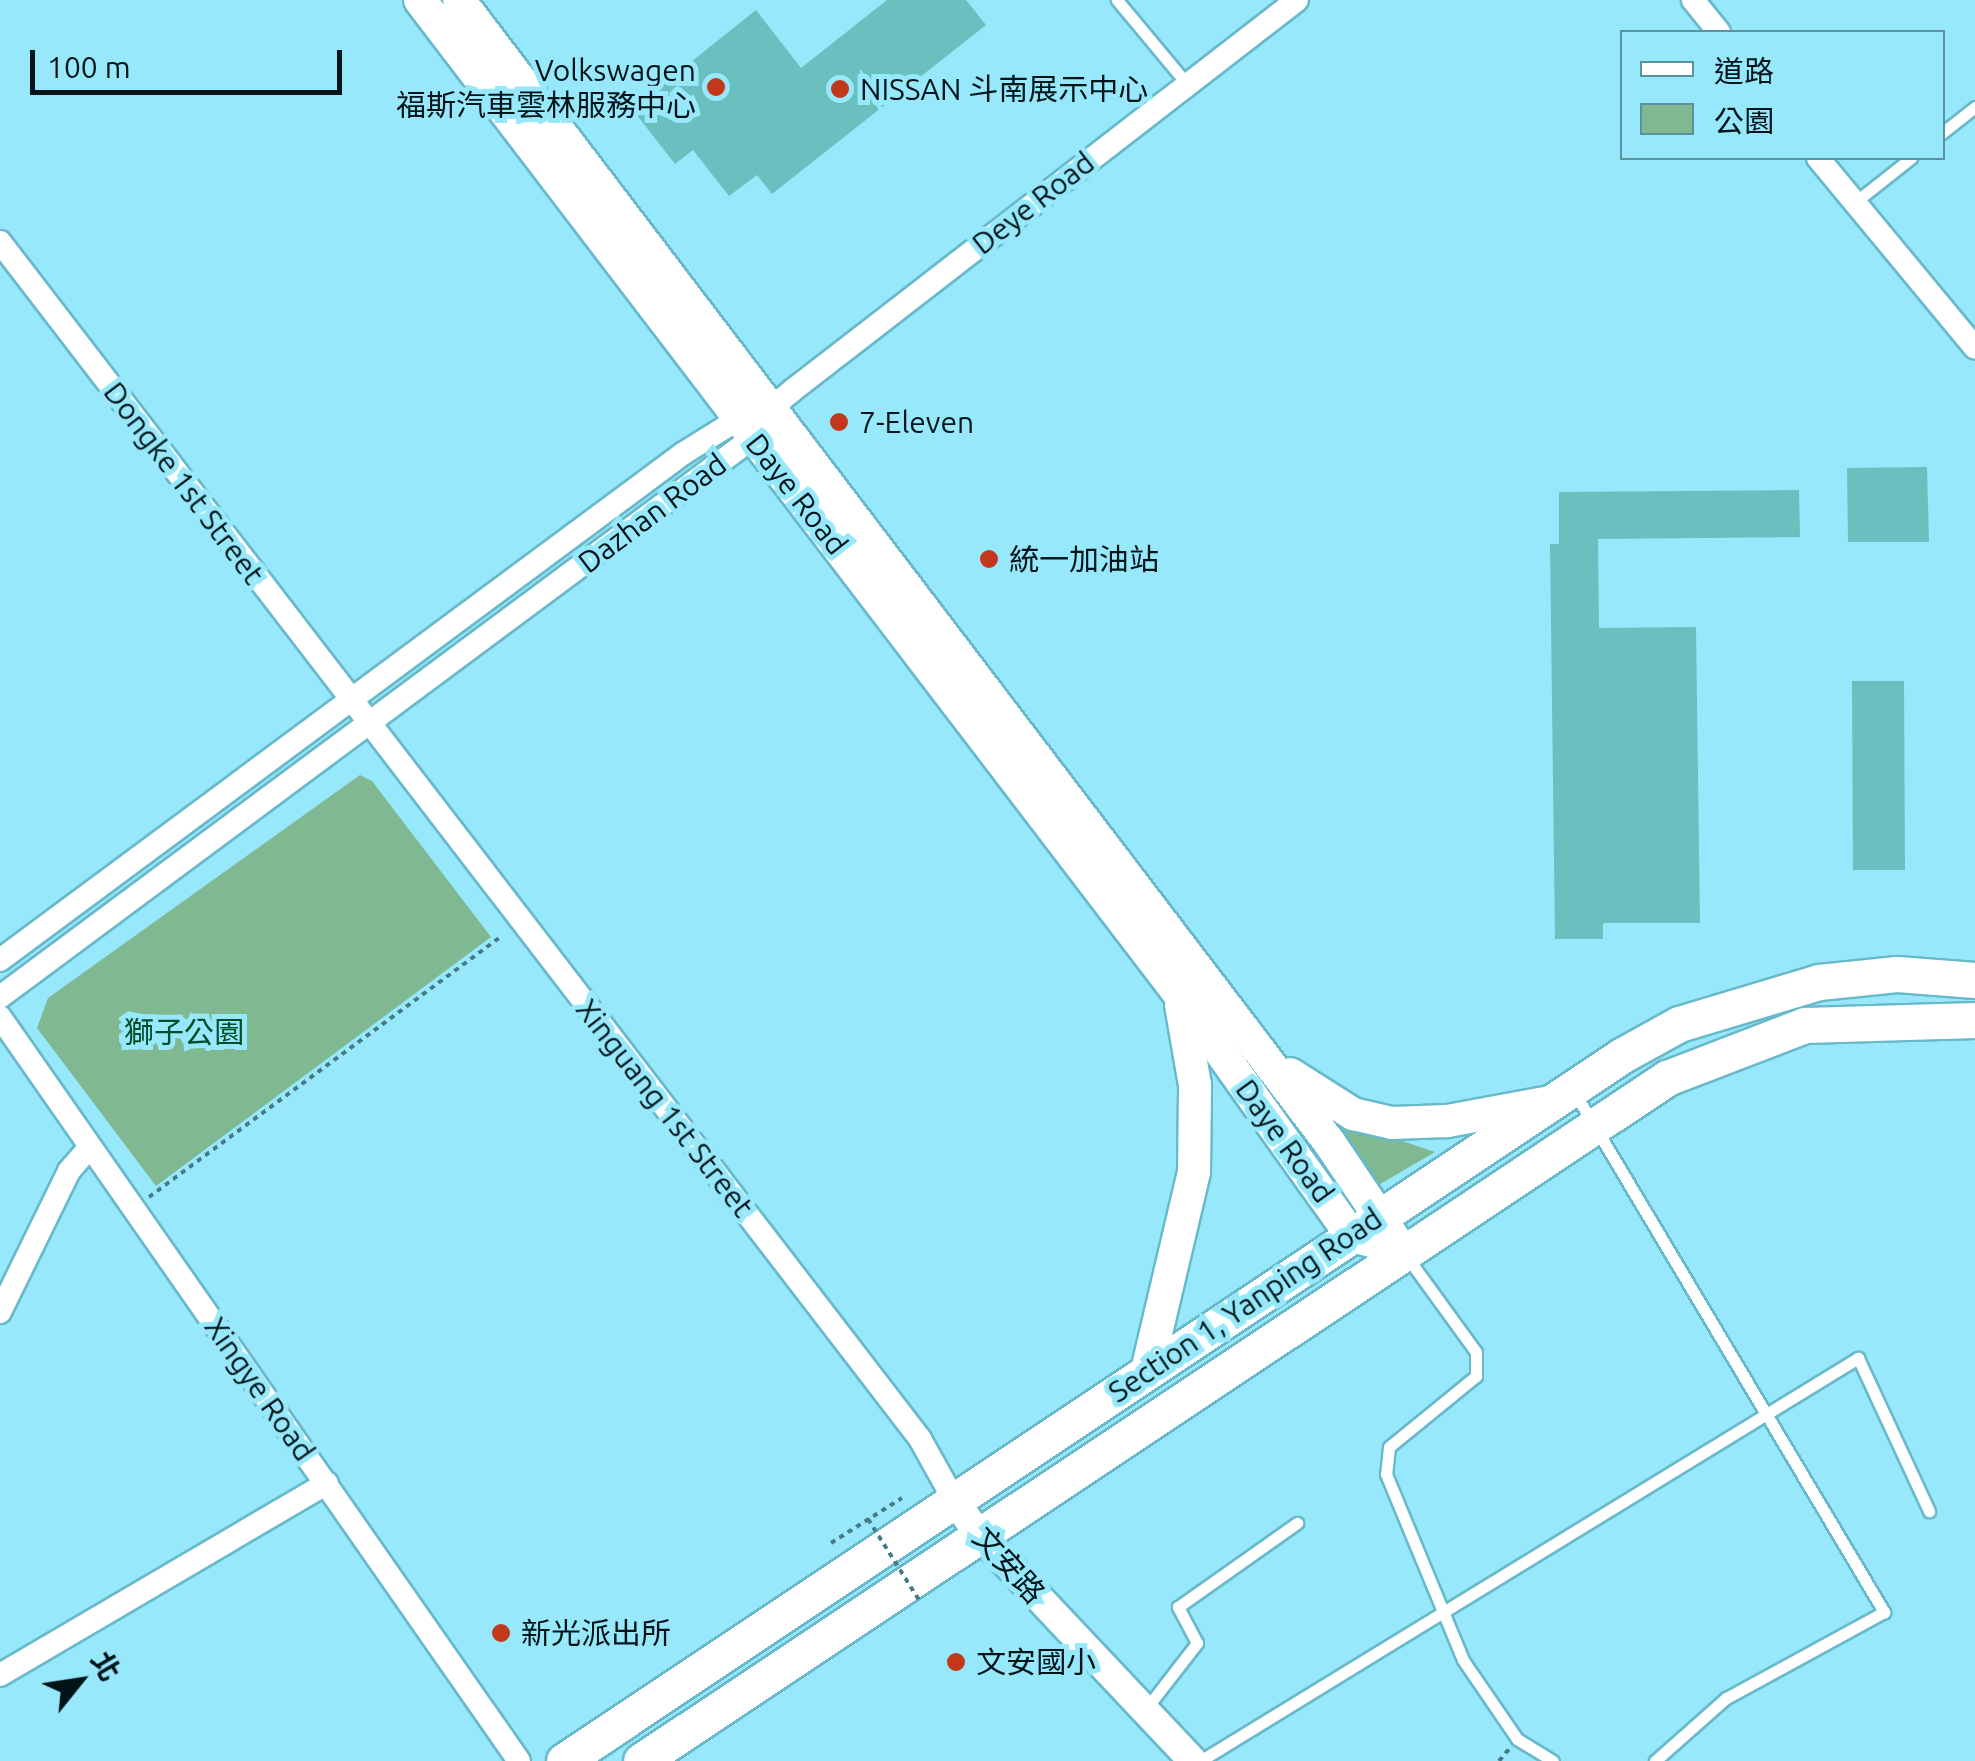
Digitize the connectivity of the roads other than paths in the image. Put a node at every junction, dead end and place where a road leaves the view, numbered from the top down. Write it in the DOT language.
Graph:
graph roads {
  1 [pos="420,0"];
  2 [pos="459,0"];
  3 [pos="1117,0"];
  4 [pos="1297,0"];
  5 [pos="1694,0"];
  6 [pos="1717,30"];
  7 [pos="1187,84"];
  8 [pos="1975,107"];
  9 [pos="536,124"];
  10 [pos="1945,131"];
  11 [pos="1820,160"];
  12 [pos="1909,160"];
  13 [pos="1854,203"];
  14 [pos="0,242"];
  15 [pos="1975,348"];
  16 [pos="771,408"];
  17 [pos="745,426"];
  18 [pos="888,588"];
  19 [pos="349,699"];
  20 [pos="369,724"];
  21 [pos="1094,860"];
  22 [pos="0,960"];
  23 [pos="1975,980"];
  24 [pos="1777,992"];
  25 [pos="1180,995"];
  26 [pos="0,996"];
  27 [pos="0,1017"];
  28 [pos="1975,1020"];
  29 [pos="1786,1031"];
  30 [pos="1250,1043"];
  31 [pos="1558,1095"];
  32 [pos="1592,1122"];
  33 [pos="89,1148"];
  34 [pos="1366,1226"];
  35 [pos="1401,1249"];
  36 [pos="0,1312"];
  37 [pos="1147,1371"];
  38 [pos="1769,1417"];
  39 [pos="327,1483"];
  40 [pos="953,1498"];
  41 [pos="1929,1511"];
  42 [pos="1297,1523"];
  43 [pos="977,1532"];
  44 [pos="1448,1612"];
  45 [pos="0,1674"];
  46 [pos="1144,1712"];
  47 [pos="519,1761"];
  48 [pos="564,1761"];
  49 [pos="640,1761"];
  50 [pos="1192,1761"];
  51 [pos="1200,1761"];
  52 [pos="1553,1761"];
  53 [pos="1655,1761"];
  1 -- 9 [label="main road, Daye Road"];
  2 -- 9 [label="main road, Daye Road"];
  3 -- 7 [label="lane"];
  4 -- 7 [label="street, Deye Road"];
  5 -- 6 [label="street"];
  7 -- 16 [label="street, Deye Road"];
  8 -- 10 [label="lane"];
  9 -- 16 [label="main road, Daye Road"];
  9 -- 17 [label="main road, Daye Road"];
  11 -- 13 [label="street"];
  12 -- 13 [label="lane"];
  13 -- 15 [label="street"];
  14 -- 19 [label="street, Dongke 1st Street"];
  16 -- 17 [label="street, Dazhan Road"];
  16 -- 18 [label="main road, Daye Road"];
  17 -- 18 [label="main road, Daye Road"];
  17 -- 19 [label="street, Dazhan Road"];
  17 -- 20 [label="street, Dazhan Road"];
  18 -- 21 [label="main road, Daye Road"];
  19 -- 20 [label="street, Dongke 1st Street"];
  19 -- 22 [label="street, Dazhan Road"];
  20 -- 26 [label="street, Dazhan Road"];
  20 -- 40 [label="street, Xinguang 1st Street"];
  21 -- 25 [label="main road, Daye Road"];
  21 -- 30 [label="main road, Daye Road"];
  23 -- 24 [label="main road, Section 1, Yanping Road"];
  24 -- 29 [label="main road"];
  24 -- 31 [label="main road, Section 1, Yanping Road"];
  25 -- 34 [label="main road, Daye Road"];
  25 -- 37 [label="main road"];
  27 -- 33 [label="street, Xingye Road"];
  28 -- 29 [label="main road, Section 1, Yanping Road"];
  29 -- 32 [label="main road, Section 1, Yanping Road"];
  30 -- 31 [label="main road"];
  30 -- 34 [label="main road, Daye Road"];
  31 -- 32 [label="lane"];
  31 -- 34 [label="main road, Section 1, Yanping Road"];
  32 -- 35 [label="main road, Section 1, Yanping Road"];
  32 -- 38 [label="lane"];
  33 -- 36 [label="street"];
  33 -- 39 [label="street, Xingye Road"];
  34 -- 35 [label="main road, Daye Road"];
  34 -- 37 [label="main road, Section 1, Yanping Road"];
  35 -- 43 [label="main road, Section 1, Yanping Road"];
  35 -- 44 [label="lane"];
  37 -- 40 [label="main road, Section 1, Yanping Road"];
  38 -- 41 [label="lane"];
  38 -- 44 [label="lane"];
  38 -- 53 [label="lane"];
  39 -- 45 [label="street"];
  39 -- 47 [label="street, Xingye Road"];
  40 -- 43 [label="street, 文安路"];
  40 -- 48 [label="main road, Section 1, Yanping Road"];
  42 -- 46 [label="lane"];
  43 -- 46 [label="street, 文安路"];
  43 -- 49 [label="main road, Section 1, Yanping Road"];
  44 -- 51 [label="lane"];
  44 -- 52 [label="lane"];
  46 -- 50 [label="street, 文安路"];
}
